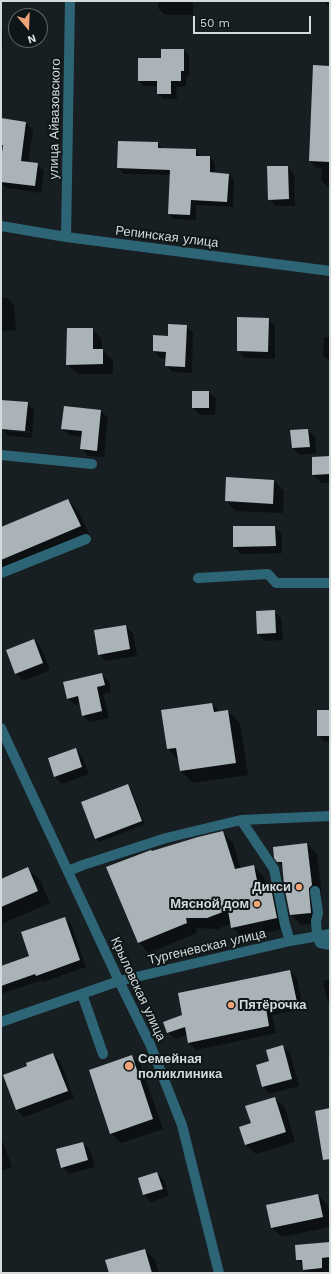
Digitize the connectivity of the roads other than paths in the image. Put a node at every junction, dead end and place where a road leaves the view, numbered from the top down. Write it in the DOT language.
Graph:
graph roads {
  1 [pos="70,1"];
  2 [pos="1,226"];
  3 [pos="66,237"];
  4 [pos="330,271"];
  5 [pos="1,455"];
  6 [pos="92,464"];
  7 [pos="86,539"];
  8 [pos="1,573"];
  9 [pos="198,578"];
  10 [pos="330,583"];
  11 [pos="1,728"];
  12 [pos="330,816"];
  13 [pos="241,820"];
  14 [pos="68,871"];
  15 [pos="315,891"];
  16 [pos="330,934"];
  17 [pos="317,936"];
  18 [pos="290,941"];
  19 [pos="330,945"];
  20 [pos="119,981"];
  21 [pos="82,994"];
  22 [pos="1,1022"];
  23 [pos="103,1054"];
  24 [pos="219,1273"];
  1 -- 3 [label="street, улица Айвазовского"];
  2 -- 3 [label="street, Репинская улица"];
  3 -- 4 [label="street, Репинская улица"];
  5 -- 6 [label="street"];
  7 -- 8 [label="street"];
  9 -- 10 [label="street"];
  11 -- 14 [label="street, Крыловская улица"];
  12 -- 13 [label="street"];
  13 -- 14 [label="street"];
  13 -- 18 [label="street"];
  14 -- 20 [label="street, Крыловская улица"];
  15 -- 17 [label="street"];
  16 -- 17 [label="street, Тургеневская улица"];
  17 -- 18 [label="street, Тургеневская улица"];
  17 -- 19 [label="street"];
  18 -- 20 [label="street, Тургеневская улица"];
  20 -- 21 [label="street, Тургеневская улица"];
  20 -- 24 [label="street, Крыловская улица"];
  21 -- 22 [label="street, Тургеневская улица"];
  21 -- 23 [label="street"];
}
